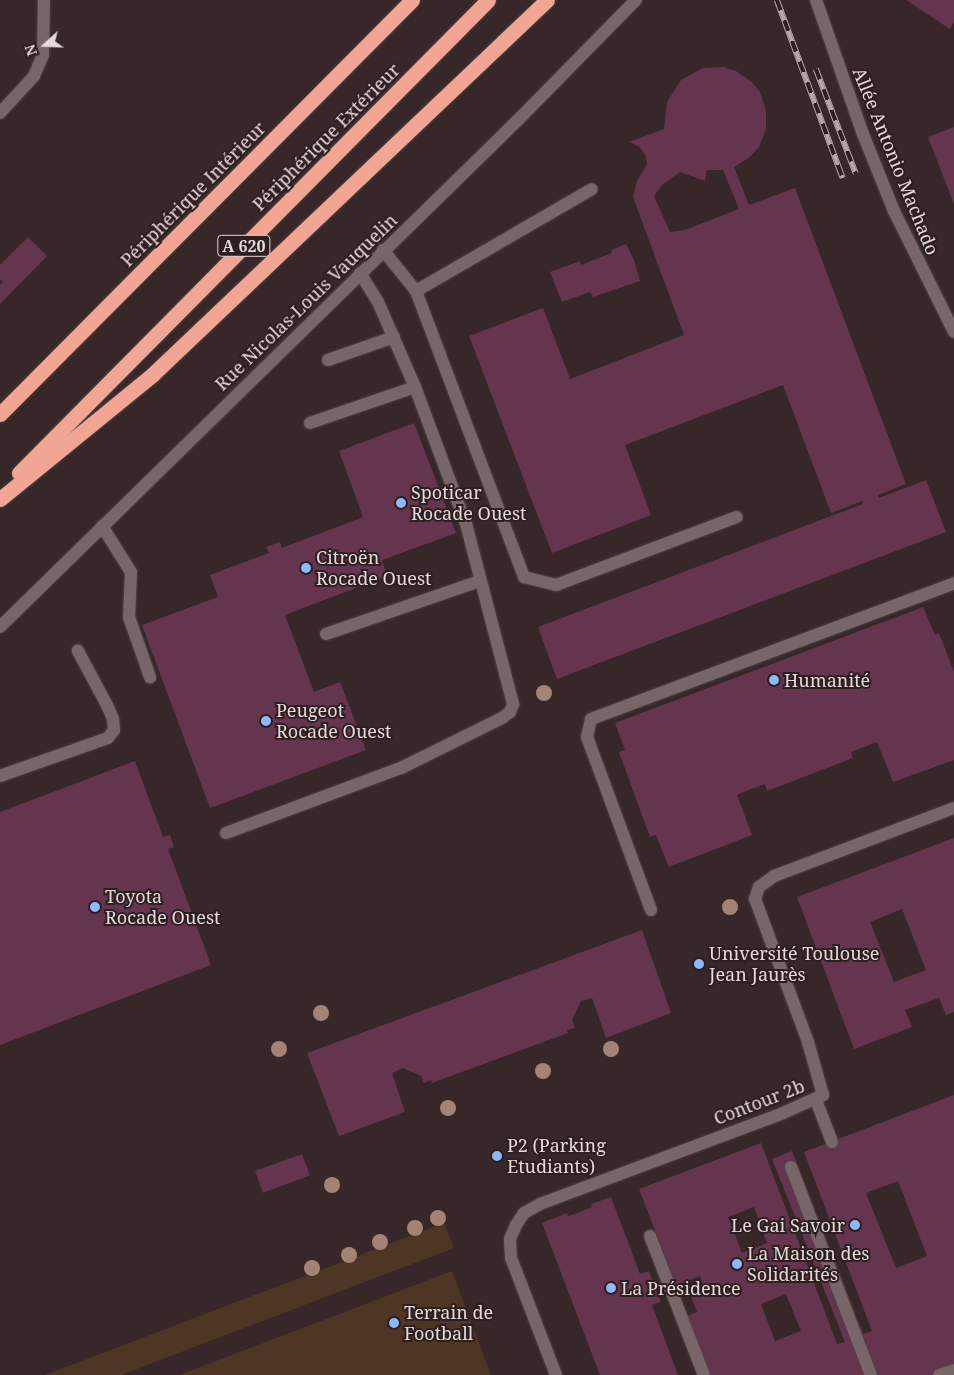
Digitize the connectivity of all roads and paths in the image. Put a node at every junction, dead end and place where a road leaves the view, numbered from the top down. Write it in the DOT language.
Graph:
graph roads {
  1 [pos="44,0"];
  2 [pos="395,0"];
  3 [pos="412,0"];
  4 [pos="488,0"];
  5 [pos="547,0"];
  6 [pos="636,0"];
  7 [pos="816,0"];
  8 [pos="393,19"];
  9 [pos="0,113"];
  10 [pos="592,189"];
  11 [pos="383,250"];
  12 [pos="360,273"];
  13 [pos="416,291"];
  14 [pos="954,332"];
  15 [pos="394,337"];
  16 [pos="328,360"];
  17 [pos="415,387"];
  18 [pos="0,414"];
  19 [pos="310,424"];
  20 [pos="0,491"];
  21 [pos="0,499"];
  22 [pos="737,517"];
  23 [pos="102,526"];
  24 [pos="480,581"];
  25 [pos="954,583"];
  26 [pos="0,627"];
  27 [pos="326,634"];
  28 [pos="78,651"];
  29 [pos="150,677"];
  30 [pos="0,776"];
  31 [pos="954,808"];
  32 [pos="226,833"];
  33 [pos="651,910"];
  34 [pos="816,1100"];
  35 [pos="832,1142"];
  36 [pos="791,1167"];
  37 [pos="650,1236"];
  38 [pos="954,1370"];
  39 [pos="556,1375"];
  40 [pos="704,1375"];
  41 [pos="871,1375"];
  42 [pos="940,1375"];
  1 -- 9 [label="street"];
  2 -- 8 [label="highway"];
  3 -- 8 [label="highway, Périphérique Intérieur / A 620"];
  4 -- 20 [label="highway, Périphérique Extérieur / A 620"];
  5 -- 21 [label="highway"];
  6 -- 11 [label="street, Rue Nicolas-Louis Vauquelin"];
  7 -- 14 [label="street, Allée Antonio Machado"];
  8 -- 18 [label="highway, Périphérique Intérieur / A 620"];
  10 -- 13 [label="street"];
  11 -- 12 [label="street, Rue Nicolas-Louis Vauquelin"];
  11 -- 13 [label="street"];
  12 -- 15 [label="street"];
  12 -- 23 [label="street, Rue Nicolas-Louis Vauquelin"];
  13 -- 22 [label="street"];
  15 -- 16 [label="street"];
  15 -- 17 [label="street"];
  17 -- 19 [label="street"];
  17 -- 24 [label="street"];
  23 -- 26 [label="street, Rue Nicolas-Louis Vauquelin"];
  23 -- 29 [label="street"];
  24 -- 27 [label="street"];
  24 -- 32 [label="street"];
  25 -- 33 [label="street"];
  28 -- 30 [label="street"];
  31 -- 34 [label="street, Contour 2b"];
  34 -- 35 [label="street"];
  34 -- 39 [label="street, Contour 2b"];
  36 -- 41 [label="street"];
  37 -- 40 [label="street"];
  38 -- 42 [label="street"];
}
